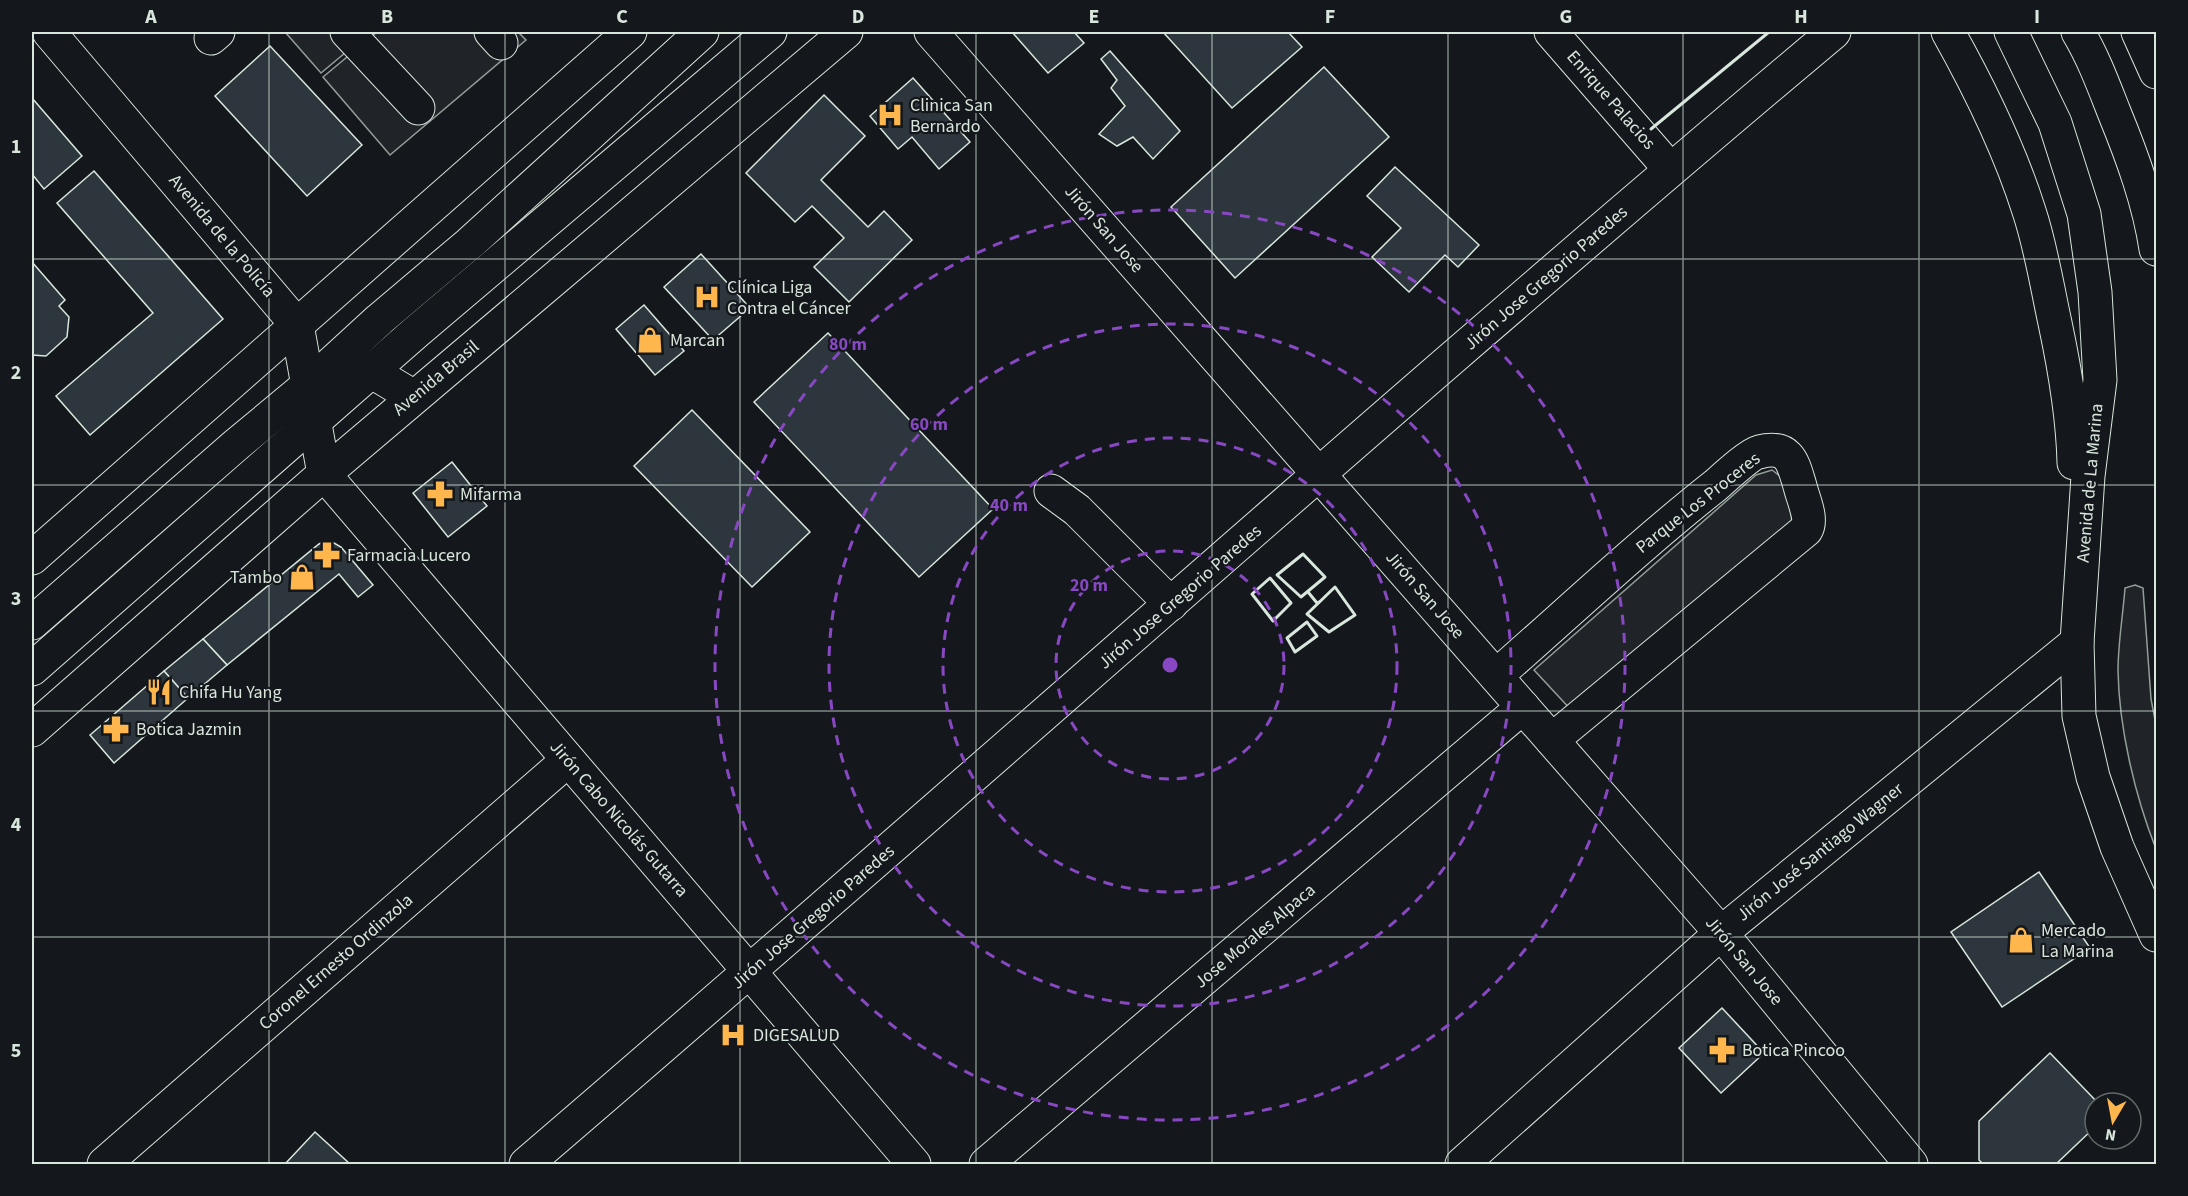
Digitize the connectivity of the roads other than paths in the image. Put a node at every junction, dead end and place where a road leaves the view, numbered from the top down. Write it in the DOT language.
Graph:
graph roads {
  1 [pos="49,32"];
  2 [pos="347,32"];
  3 [pos="630,32"];
  4 [pos="702,32"];
  5 [pos="770,32"];
  6 [pos="846,32"];
  7 [pos="931,32"];
  8 [pos="1551,32"];
  9 [pos="1834,32"];
  10 [pos="1948,32"];
  11 [pos="2011,32"];
  12 [pos="2078,32"];
  13 [pos="2138,32"];
  14 [pos="2157,72"];
  15 [pos="417,108"];
  16 [pos="1670,169"];
  17 [pos="2157,249"];
  18 [pos="297,325"];
  19 [pos="343,354"];
  20 [pos="372,371"];
  21 [pos="308,386"];
  22 [pos="414,398"];
  23 [pos="314,423"];
  24 [pos="324,474"];
  25 [pos="1319,475"];
  26 [pos="1051,491"];
  27 [pos="32,558"];
  28 [pos="1171,604"];
  29 [pos="32,623"];
  30 [pos="2077,642"];
  31 [pos="32,669"];
  32 [pos="1496,676"];
  33 [pos="1523,707"];
  34 [pos="32,730"];
  35 [pos="1551,740"];
  36 [pos="568,760"];
  37 [pos="1721,933"];
  38 [pos="2157,936"];
  39 [pos="750,972"];
  40 [pos="104,1164"];
  41 [pos="526,1164"];
  42 [pos="914,1164"];
  43 [pos="986,1164"];
  44 [pos="1462,1164"];
  45 [pos="1911,1164"];
  1 -- 18 [label="street, Avenida de la Policía"];
  2 -- 15 [label="street"];
  3 -- 18 [label="street"];
  4 -- 19 [label="street"];
  5 -- 20 [label="street"];
  6 -- 22 [label="street, Avenida Brasil"];
  7 -- 25 [label="street, Jirón San Jose"];
  8 -- 16 [label="street, Enrique Palacios"];
  9 -- 16 [label="street, Jirón Jose Gregorio Paredes"];
  10 -- 30 [label="street"];
  11 -- 30 [label="street, Avenida de La Marina"];
  12 -- 17 [label="street"];
  13 -- 14 [label="street"];
  16 -- 25 [label="street, Jirón Jose Gregorio Paredes"];
  18 -- 19 [label="street"];
  18 -- 21 [label="street"];
  18 -- 27 [label="street"];
  19 -- 20 [label="street"];
  19 -- 21 [label="street"];
  20 -- 22 [label="street"];
  20 -- 23 [label="street"];
  21 -- 23 [label="street"];
  21 -- 29 [label="street"];
  22 -- 24 [label="street, Avenida Brasil"];
  23 -- 24 [label="street"];
  23 -- 31 [label="street"];
  24 -- 34 [label="street, Avenida Brasil"];
  24 -- 36 [label="street, Jirón Cabo Nicolás Gutarra"];
  25 -- 28 [label="street, Jirón Jose Gregorio Paredes"];
  25 -- 32 [label="street, Jirón San Jose"];
  26 -- 28 [label="street"];
  28 -- 39 [label="street, Jirón Jose Gregorio Paredes"];
  30 -- 37 [label="street, Jirón José Santiago Wagner"];
  30 -- 38 [label="street, Avenida de La Marina"];
  32 -- 33 [label="street, Jirón San Jose"];
  32 -- 35 [label="street, Parque Los Proceres"];
  33 -- 35 [label="street, Jirón San Jose"];
  33 -- 43 [label="street, Jose Morales Alpaca"];
  35 -- 37 [label="street, Jirón San Jose"];
  36 -- 39 [label="street, Jirón Cabo Nicolás Gutarra"];
  36 -- 40 [label="street, Coronel Ernesto Ordinzola"];
  37 -- 44 [label="street, Jirón José Santiago Wagner"];
  37 -- 45 [label="street, Jirón San Jose"];
  39 -- 41 [label="street, Jirón Jose Gregorio Paredes"];
  39 -- 42 [label="street, Jirón Cabo Nicolás Gutarra"];
}
